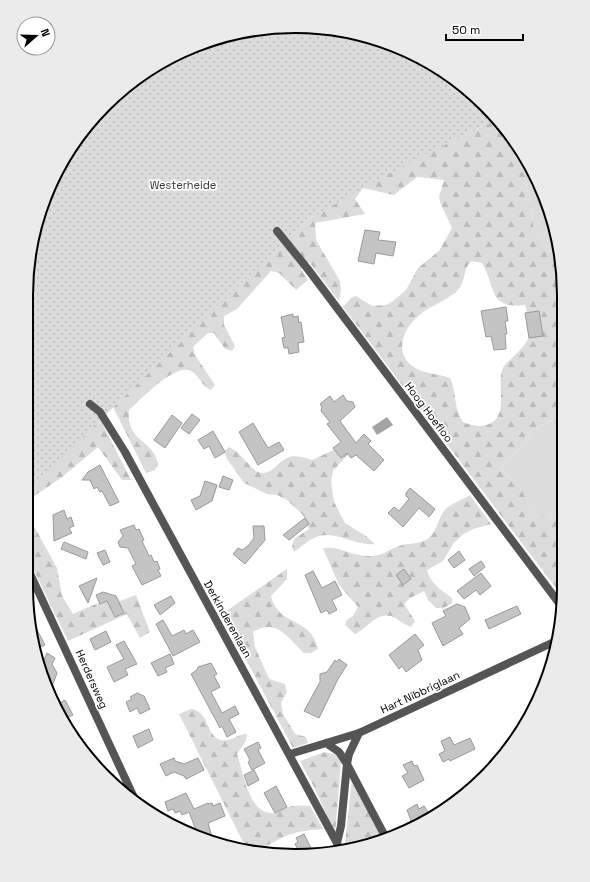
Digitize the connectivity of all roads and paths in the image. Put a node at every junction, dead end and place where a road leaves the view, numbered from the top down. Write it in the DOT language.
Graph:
graph roads {
  1 [pos="277,231"];
  2 [pos="90,404"];
  3 [pos="33,580"];
  4 [pos="556,599"];
  5 [pos="551,643"];
  6 [pos="359,733"];
  7 [pos="326,743"];
  8 [pos="290,754"];
  9 [pos="347,764"];
  10 [pos="131,791"];
  11 [pos="384,833"];
  12 [pos="338,846"];
  1 -- 4 [label="street, Hoog Hoefloo"];
  2 -- 8 [label="street, Derkinderenlaan"];
  3 -- 10 [label="street, Herdersweg"];
  5 -- 6 [label="street, Hart Nibbriglaan"];
  6 -- 7 [label="street, Hart Nibbriglaan"];
  6 -- 9 [label="street"];
  7 -- 8 [label="street, Hart Nibbriglaan"];
  7 -- 9 [label="street"];
  8 -- 12 [label="street, Derkinderenlaan"];
  9 -- 11 [label="street"];
  9 -- 12 [label="street"];
}
